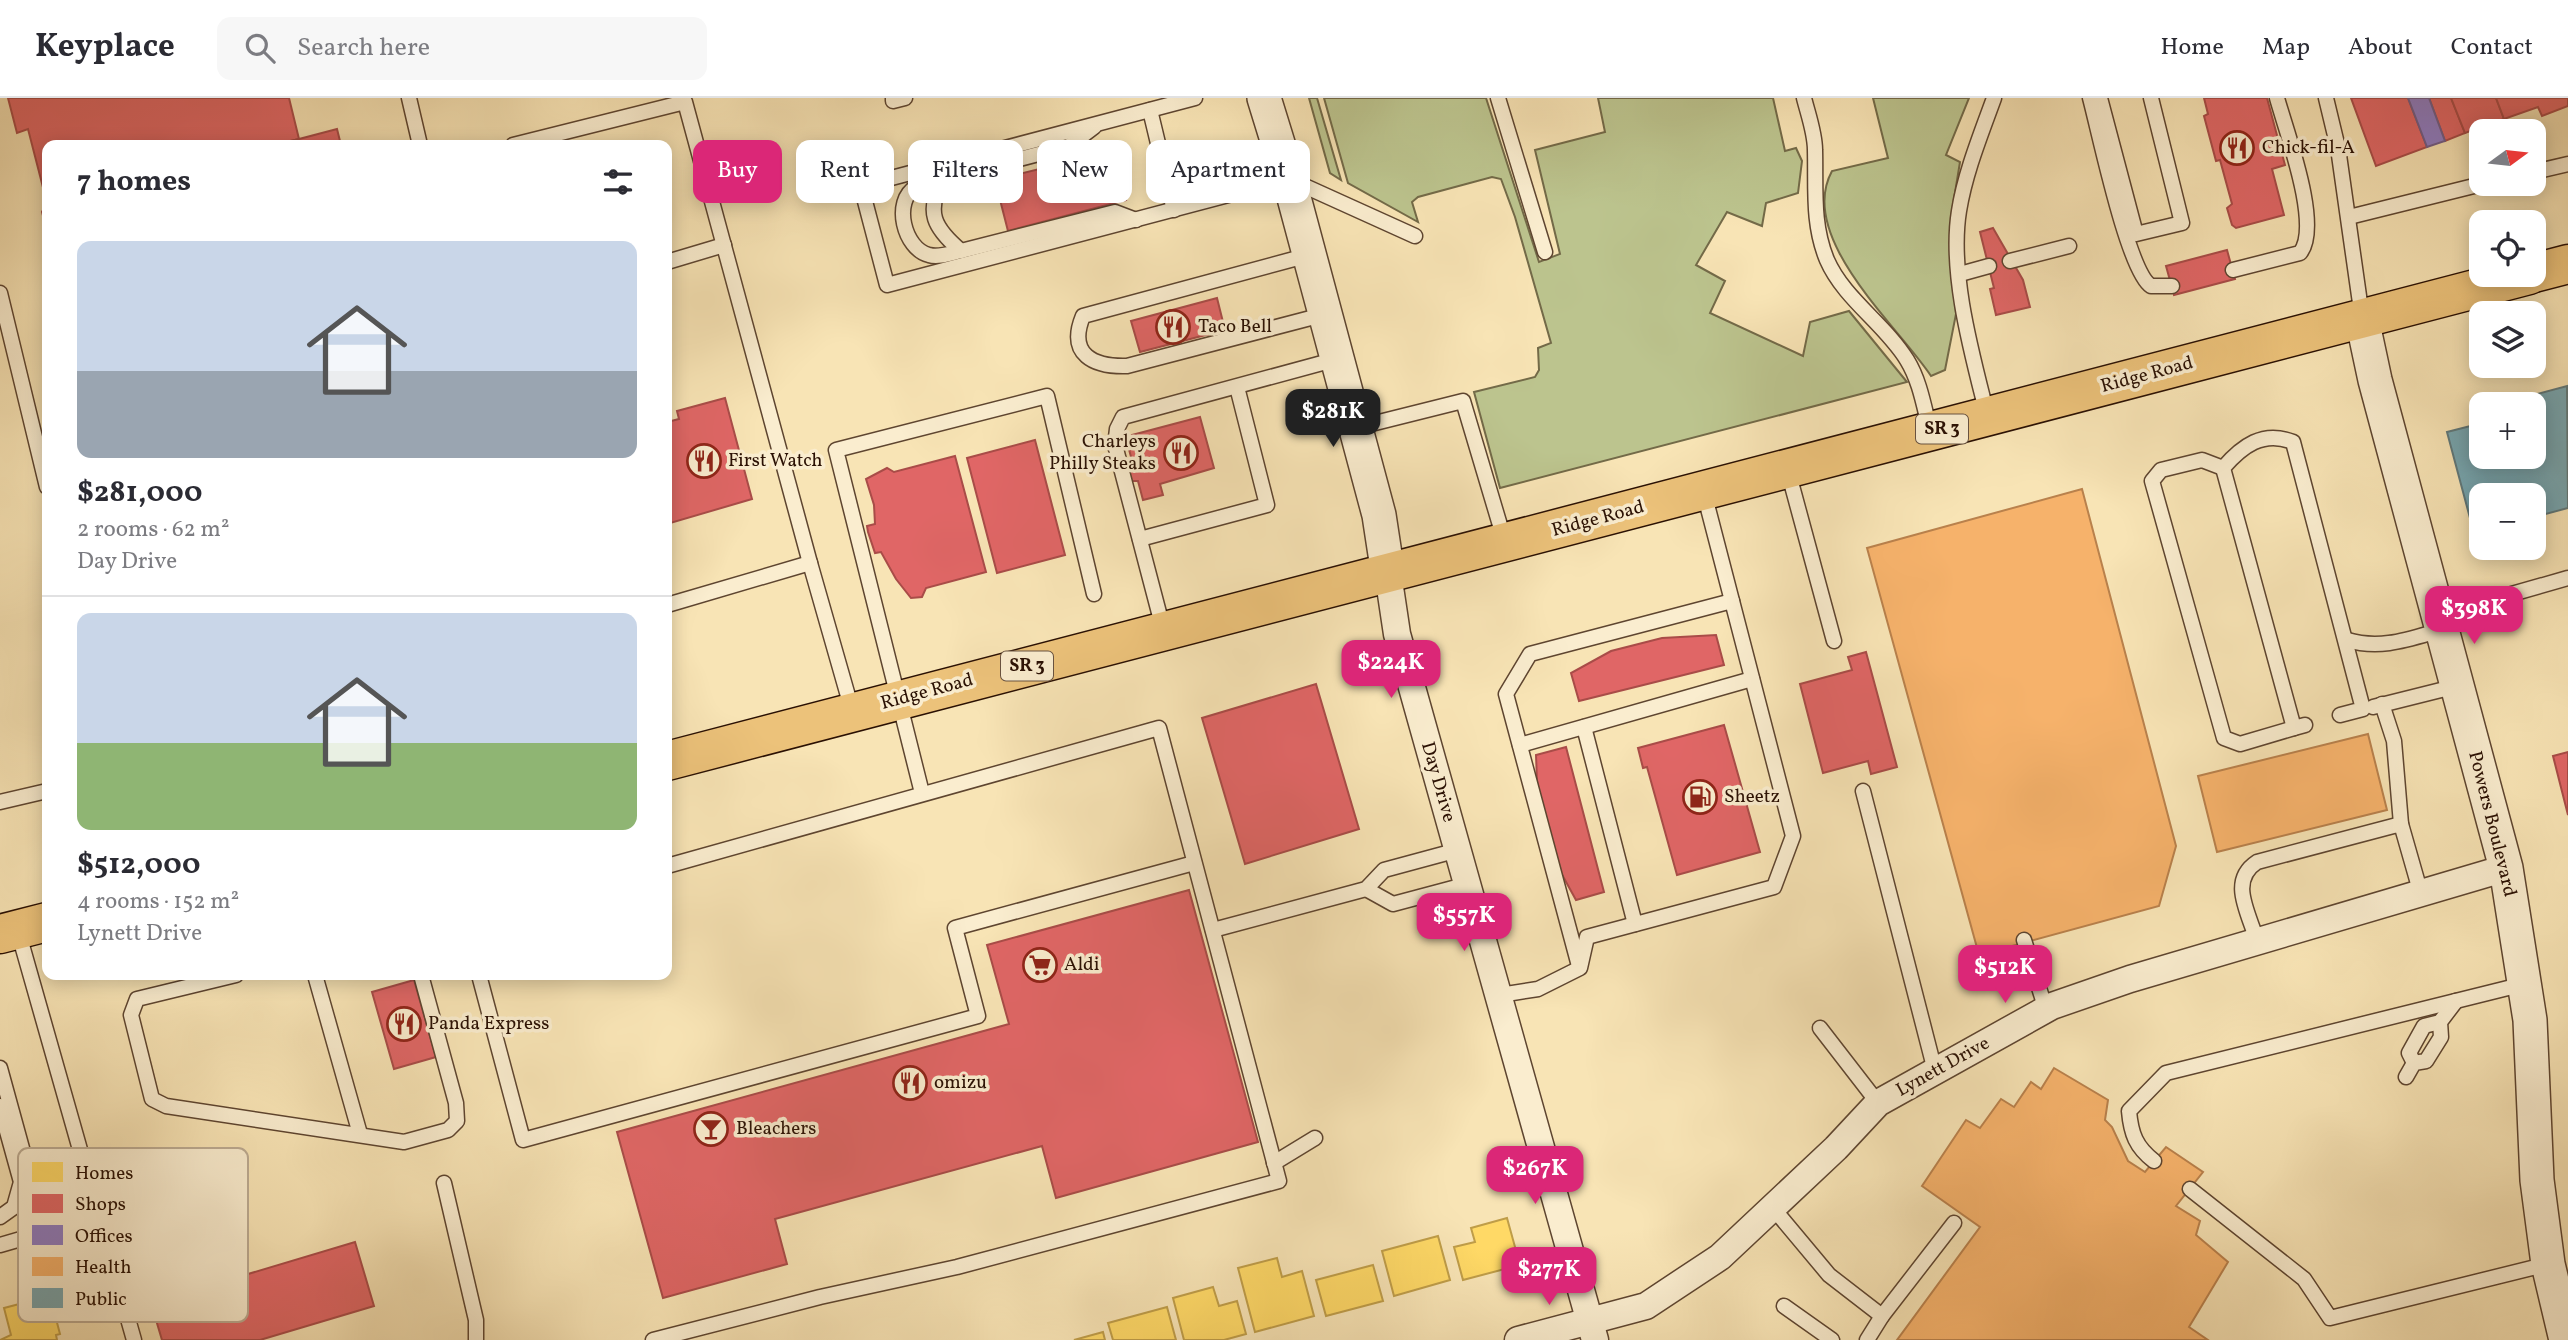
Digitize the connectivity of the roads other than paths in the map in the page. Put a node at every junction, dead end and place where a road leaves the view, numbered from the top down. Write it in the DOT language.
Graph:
graph roads {
  1 [pos="409,98"];
  2 [pos="893,98"];
  3 [pos="905,98"];
  4 [pos="1195,98"];
  5 [pos="1264,98"];
  6 [pos="1498,98"];
  7 [pos="1804,98"];
  8 [pos="1994,98"];
  9 [pos="2090,98"];
  10 [pos="2100,98"];
  11 [pos="2151,98"];
  12 [pos="2277,98"];
  13 [pos="2326,98"];
  14 [pos="1150,110"];
  15 [pos="1098,124"];
  16 [pos="419,140"];
  17 [pos="533,140"];
  18 [pos="1277,140"];
  19 [pos="1023,158"];
  20 [pos="2568,164"];
  21 [pos="2546,169"];
  22 [pos="2469,187"];
  23 [pos="1310,188"];
  24 [pos="908,195"];
  25 [pos="933,203"];
  26 [pos="1200,203"];
  27 [pos="1295,203"];
  28 [pos="1174,210"];
  29 [pos="2349,218"];
  30 [pos="1136,219"];
  31 [pos="1415,236"];
  32 [pos="724,245"];
  33 [pos="2069,246"];
  34 [pos="961,251"];
  35 [pos="1545,252"];
  36 [pos="1309,255"];
  37 [pos="672,261"];
  38 [pos="2010,261"];
  39 [pos="2568,264"];
  40 [pos="1989,266"];
  41 [pos="2233,270"];
  42 [pos="2546,270"];
  43 [pos="1960,274"];
  44 [pos="2172,286"];
  45 [pos="2482,287"];
  46 [pos="0,293"];
  47 [pos="1326,314"];
  48 [pos="2362,318"];
  49 [pos="1337,359"];
  50 [pos="1237,387"];
  51 [pos="1988,417"];
  52 [pos="1355,428"];
  53 [pos="1931,432"];
  54 [pos="42,466"];
  55 [pos="2223,468"];
  56 [pos="1788,469"];
  57 [pos="1704,491"];
  58 [pos="1140,538"];
  59 [pos="1505,543"];
  60 [pos="810,563"];
  61 [pos="1388,574"];
  62 [pos="2568,578"];
  63 [pos="1094,594"];
  64 [pos="1732,601"];
  65 [pos="672,604"];
  66 [pos="2440,622"];
  67 [pos="1164,630"];
  68 [pos="2347,640"];
  69 [pos="1835,641"];
  70 [pos="1752,679"];
  71 [pos="2457,686"];
  72 [pos="899,700"];
  73 [pos="2382,704"];
  74 [pos="2363,709"];
  75 [pos="852,712"];
  76 [pos="2340,715"];
  77 [pos="1584,727"];
  78 [pos="1520,745"];
  79 [pos="672,760"];
  80 [pos="1864,791"];
  81 [pos="42,792"];
  82 [pos="922,793"];
  83 [pos="0,802"];
  84 [pos="2401,824"];
  85 [pos="1458,850"];
  86 [pos="1194,863"];
  87 [pos="672,865"];
  88 [pos="2506,868"];
  89 [pos="1468,884"];
  90 [pos="1366,889"];
  91 [pos="2421,894"];
  92 [pos="1635,924"];
  93 [pos="22,928"];
  94 [pos="1213,930"];
  95 [pos="2024,940"];
  96 [pos="2257,942"];
  97 [pos="1580,968"];
  98 [pos="215,980"];
  99 [pos="316,980"];
  100 [pos="422,980"];
  101 [pos="480,980"];
  102 [pos="2525,984"];
  103 [pos="1500,995"];
  104 [pos="2456,1001"];
  105 [pos="2046,1010"];
  106 [pos="1820,1028"];
  107 [pos="0,1068"];
  108 [pos="1936,1071"];
  109 [pos="2406,1077"];
  110 [pos="1878,1103"];
  111 [pos="0,1105"];
  112 [pos="360,1135"];
  113 [pos="1315,1138"];
  114 [pos="22,1148"];
  115 [pos="82,1148"];
  116 [pos="2154,1161"];
  117 [pos="1274,1163"];
  118 [pos="18,1171"];
  119 [pos="444,1183"];
  120 [pos="2190,1189"];
  121 [pos="18,1193"];
  122 [pos="1773,1208"];
  123 [pos="0,1217"];
  124 [pos="1954,1223"];
  125 [pos="18,1240"];
  126 [pos="0,1245"];
  127 [pos="2548,1264"];
  128 [pos="1784,1306"];
  129 [pos="1882,1316"];
  130 [pos="129,1322"];
  131 [pos="1593,1330"];
  132 [pos="134,1340"];
  133 [pos="476,1340"];
  134 [pos="653,1340"];
  135 [pos="1518,1340"];
  136 [pos="1832,1340"];
  137 [pos="1867,1340"];
  138 [pos="2566,1340"];
  1 -- 16 [label="lane"];
  2 -- 3 [label="lane"];
  4 -- 14 [label="lane"];
  5 -- 18 [label="street, Day Drive"];
  6 -- 35 [label="lane"];
  7 -- 53 [label="lane"];
  8 -- 43 [label="lane"];
  9 -- 44 [label="lane"];
  10 -- 11 [label="lane"];
  12 -- 41 [label="lane"];
  13 -- 29 [label="lane"];
  14 -- 15 [label="lane"];
  14 -- 28 [label="lane"];
  15 -- 19 [label="lane"];
  15 -- 30 [label="lane"];
  17 -- 32 [label="lane"];
  20 -- 21 [label="lane"];
  22 -- 29 [label="lane"];
  23 -- 31 [label="lane"];
  24 -- 34 [label="lane"];
  25 -- 34 [label="lane"];
  26 -- 28 [label="lane"];
  27 -- 36 [label="street, Day Drive"];
  28 -- 30 [label="lane"];
  29 -- 48 [label="lane"];
  30 -- 34 [label="lane"];
  32 -- 37 [label="lane"];
  32 -- 60 [label="lane"];
  33 -- 38 [label="lane"];
  36 -- 47 [label="street, Day Drive"];
  36 -- 47 [label="lane"];
  39 -- 42 [label="main road"];
  40 -- 43 [label="lane"];
  43 -- 51 [label="lane"];
  45 -- 48 [label="main road, Ridge Road / SR 3"];
  46 -- 54 [label="lane"];
  47 -- 49 [label="street, Day Drive"];
  48 -- 51 [label="main road, Ridge Road / SR 3"];
  48 -- 66 [label="street, Powers Boulevard"];
  49 -- 50 [label="lane"];
  49 -- 52 [label="street, Day Drive"];
  50 -- 58 [label="lane"];
  50 -- 58 [label="lane"];
  51 -- 53 [label="main road, Ridge Road / SR 3"];
  52 -- 59 [label="lane"];
  52 -- 61 [label="street, Day Drive"];
  53 -- 56 [label="main road, Ridge Road / SR 3"];
  55 -- 55 [label="lane"];
  55 -- 68 [label="lane"];
  56 -- 57 [label="main road, Ridge Road / SR 3"];
  56 -- 69 [label="lane"];
  57 -- 59 [label="main road, Ridge Road / SR 3"];
  57 -- 64 [label="lane"];
  58 -- 67 [label="lane"];
  59 -- 61 [label="main road, Ridge Road / SR 3"];
  60 -- 65 [label="lane"];
  60 -- 75 [label="lane"];
  61 -- 67 [label="main road, Ridge Road / SR 3"];
  61 -- 85 [label="street, Day Drive"];
  62 -- 66 [label="lane"];
  63 -- 72 [label="lane"];
  64 -- 70 [label="lane"];
  64 -- 78 [label="lane"];
  66 -- 68 [label="lane"];
  66 -- 71 [label="street, Powers Boulevard"];
  67 -- 72 [label="main road, Ridge Road / SR 3"];
  68 -- 74 [label="lane"];
  70 -- 77 [label="lane"];
  70 -- 92 [label="lane"];
  71 -- 73 [label="lane"];
  71 -- 88 [label="street, Powers Boulevard"];
  72 -- 75 [label="main road, Ridge Road / SR 3"];
  72 -- 82 [label="lane"];
  73 -- 74 [label="lane"];
  73 -- 84 [label="lane"];
  74 -- 76 [label="lane"];
  75 -- 79 [label="main road, Ridge Road / SR 3"];
  77 -- 78 [label="lane"];
  77 -- 92 [label="lane"];
  78 -- 97 [label="lane"];
  80 -- 108 [label="lane"];
  81 -- 83 [label="lane"];
  82 -- 86 [label="lane"];
  82 -- 87 [label="lane"];
  84 -- 91 [label="lane"];
  84 -- 96 [label="lane"];
  85 -- 89 [label="street, Day Drive"];
  85 -- 90 [label="lane"];
  86 -- 94 [label="lane"];
  86 -- 101 [label="lane"];
  88 -- 91 [label="street, Lynett Drive"];
  88 -- 102 [label="street, Powers Boulevard"];
  89 -- 90 [label="lane"];
  89 -- 103 [label="street, Day Drive"];
  90 -- 94 [label="lane"];
  91 -- 96 [label="street, Lynett Drive"];
  92 -- 97 [label="lane"];
  93 -- 115 [label="lane"];
  94 -- 117 [label="lane"];
  95 -- 105 [label="lane"];
  96 -- 105 [label="street, Lynett Drive"];
  97 -- 103 [label="lane"];
  98 -- 112 [label="lane"];
  99 -- 112 [label="lane"];
  100 -- 112 [label="lane"];
  102 -- 104 [label="lane"];
  102 -- 127 [label="street, Powers Boulevard"];
  103 -- 131 [label="street, Day Drive"];
  104 -- 109 [label="lane"];
  104 -- 116 [label="lane"];
  105 -- 108 [label="street, Lynett Drive"];
  106 -- 110 [label="lane"];
  107 -- 114 [label="lane"];
  108 -- 110 [label="street, Lynett Drive"];
  110 -- 122 [label="street, Lynett Drive"];
  111 -- 118 [label="lane"];
  113 -- 117 [label="lane"];
  117 -- 134 [label="lane"];
  119 -- 133 [label="lane"];
  120 -- 127 [label="lane"];
  121 -- 123 [label="lane"];
  122 -- 129 [label="lane"];
  122 -- 131 [label="street, Lynett Drive"];
  124 -- 129 [label="lane"];
  125 -- 126 [label="lane"];
  127 -- 138 [label="street, Powers Boulevard"];
  128 -- 136 [label="lane"];
  129 -- 137 [label="lane"];
  130 -- 132 [label="lane"];
  131 -- 135 [label="street, Lynett Drive"];
}
